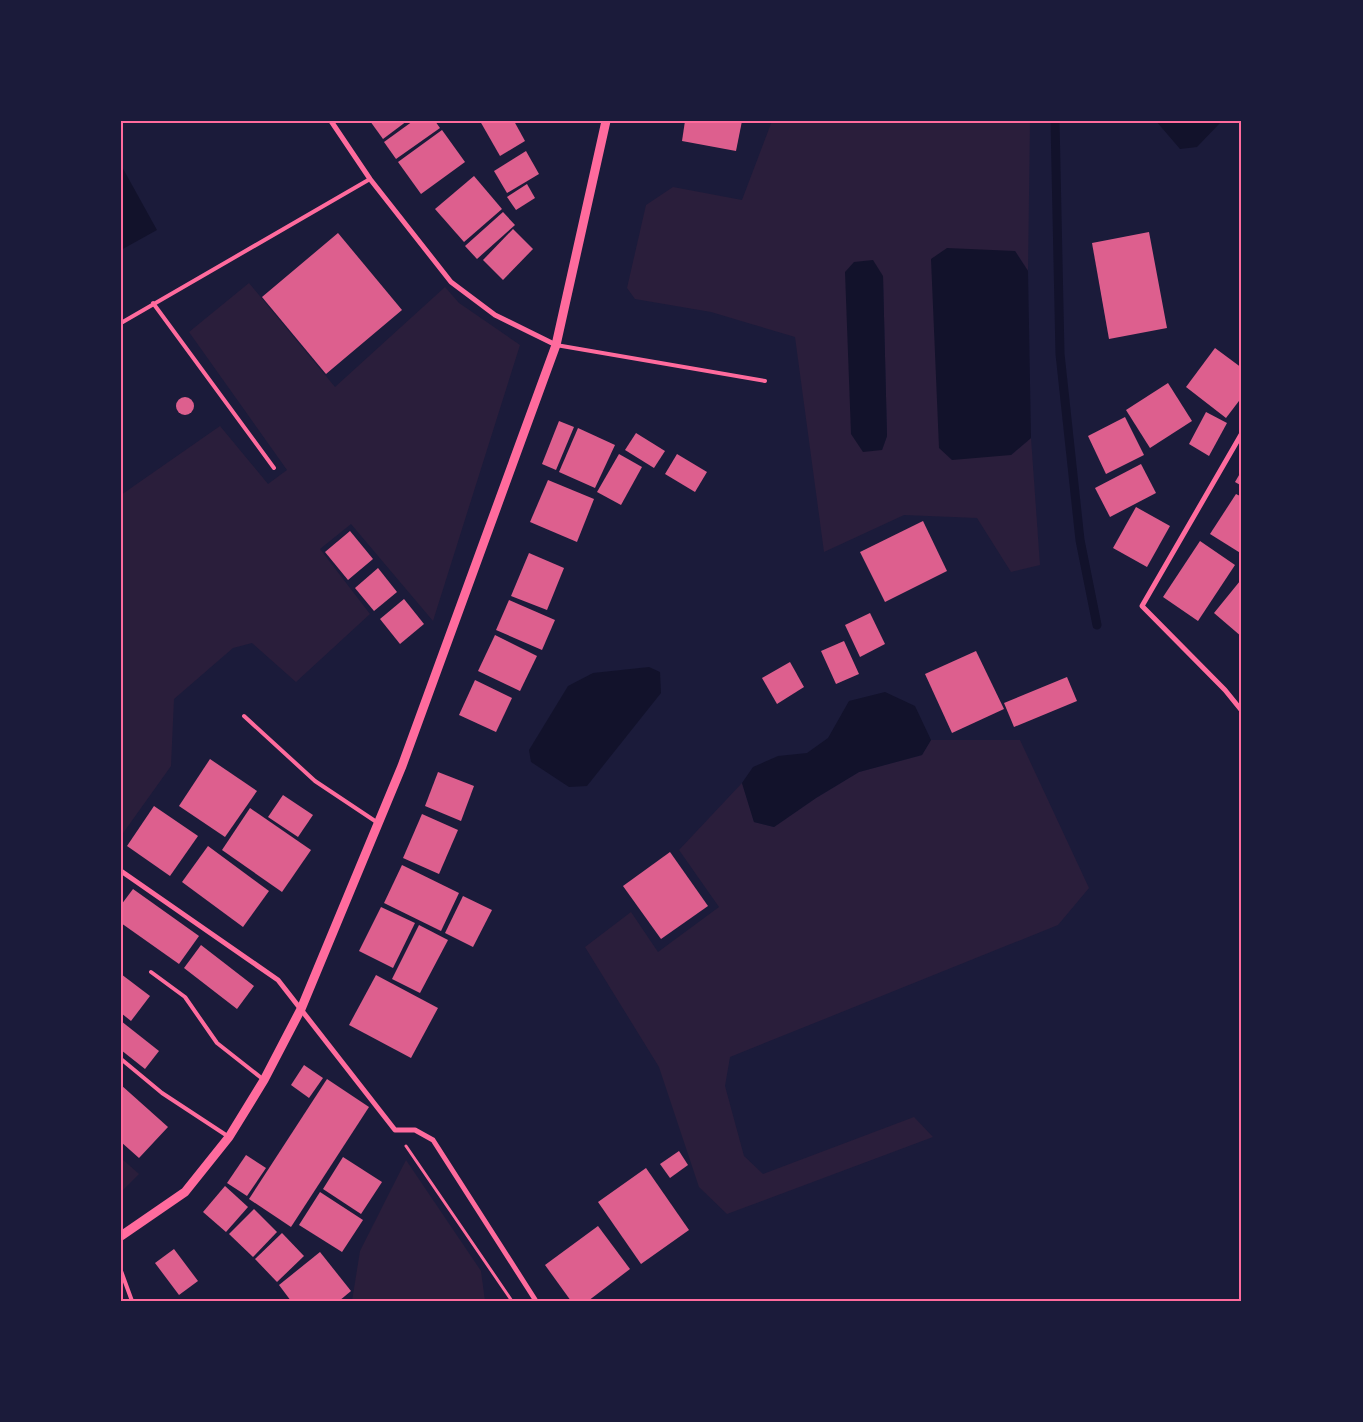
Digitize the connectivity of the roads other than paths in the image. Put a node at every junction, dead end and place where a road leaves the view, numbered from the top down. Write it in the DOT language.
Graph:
graph roads {
  1 [pos="331,121"];
  2 [pos="606,121"];
  3 [pos="370,179"];
  4 [pos="153,304"];
  5 [pos="121,324"];
  6 [pos="556,345"];
  7 [pos="765,380"];
  8 [pos="1242,433"];
  9 [pos="274,468"];
  10 [pos="1242,711"];
  11 [pos="244,716"];
  12 [pos="380,824"];
  13 [pos="121,871"];
  14 [pos="151,972"];
  15 [pos="301,1009"];
  16 [pos="121,1059"];
  17 [pos="264,1080"];
  18 [pos="229,1137"];
  19 [pos="121,1236"];
  20 [pos="121,1271"];
  21 [pos="132,1301"];
  22 [pos="536,1301"];
  1 -- 3 [label="street"];
  2 -- 6 [label="street"];
  3 -- 4 [label="lane"];
  3 -- 6 [label="street"];
  4 -- 5 [label="lane"];
  4 -- 9 [label="lane"];
  6 -- 7 [label="lane"];
  6 -- 12 [label="street"];
  8 -- 10 [label="street"];
  11 -- 12 [label="lane"];
  12 -- 15 [label="street"];
  13 -- 15 [label="street"];
  14 -- 17 [label="lane"];
  15 -- 17 [label="street"];
  15 -- 22 [label="street"];
  16 -- 18 [label="lane"];
  17 -- 18 [label="street"];
  18 -- 19 [label="street"];
  20 -- 21 [label="lane"];
}
